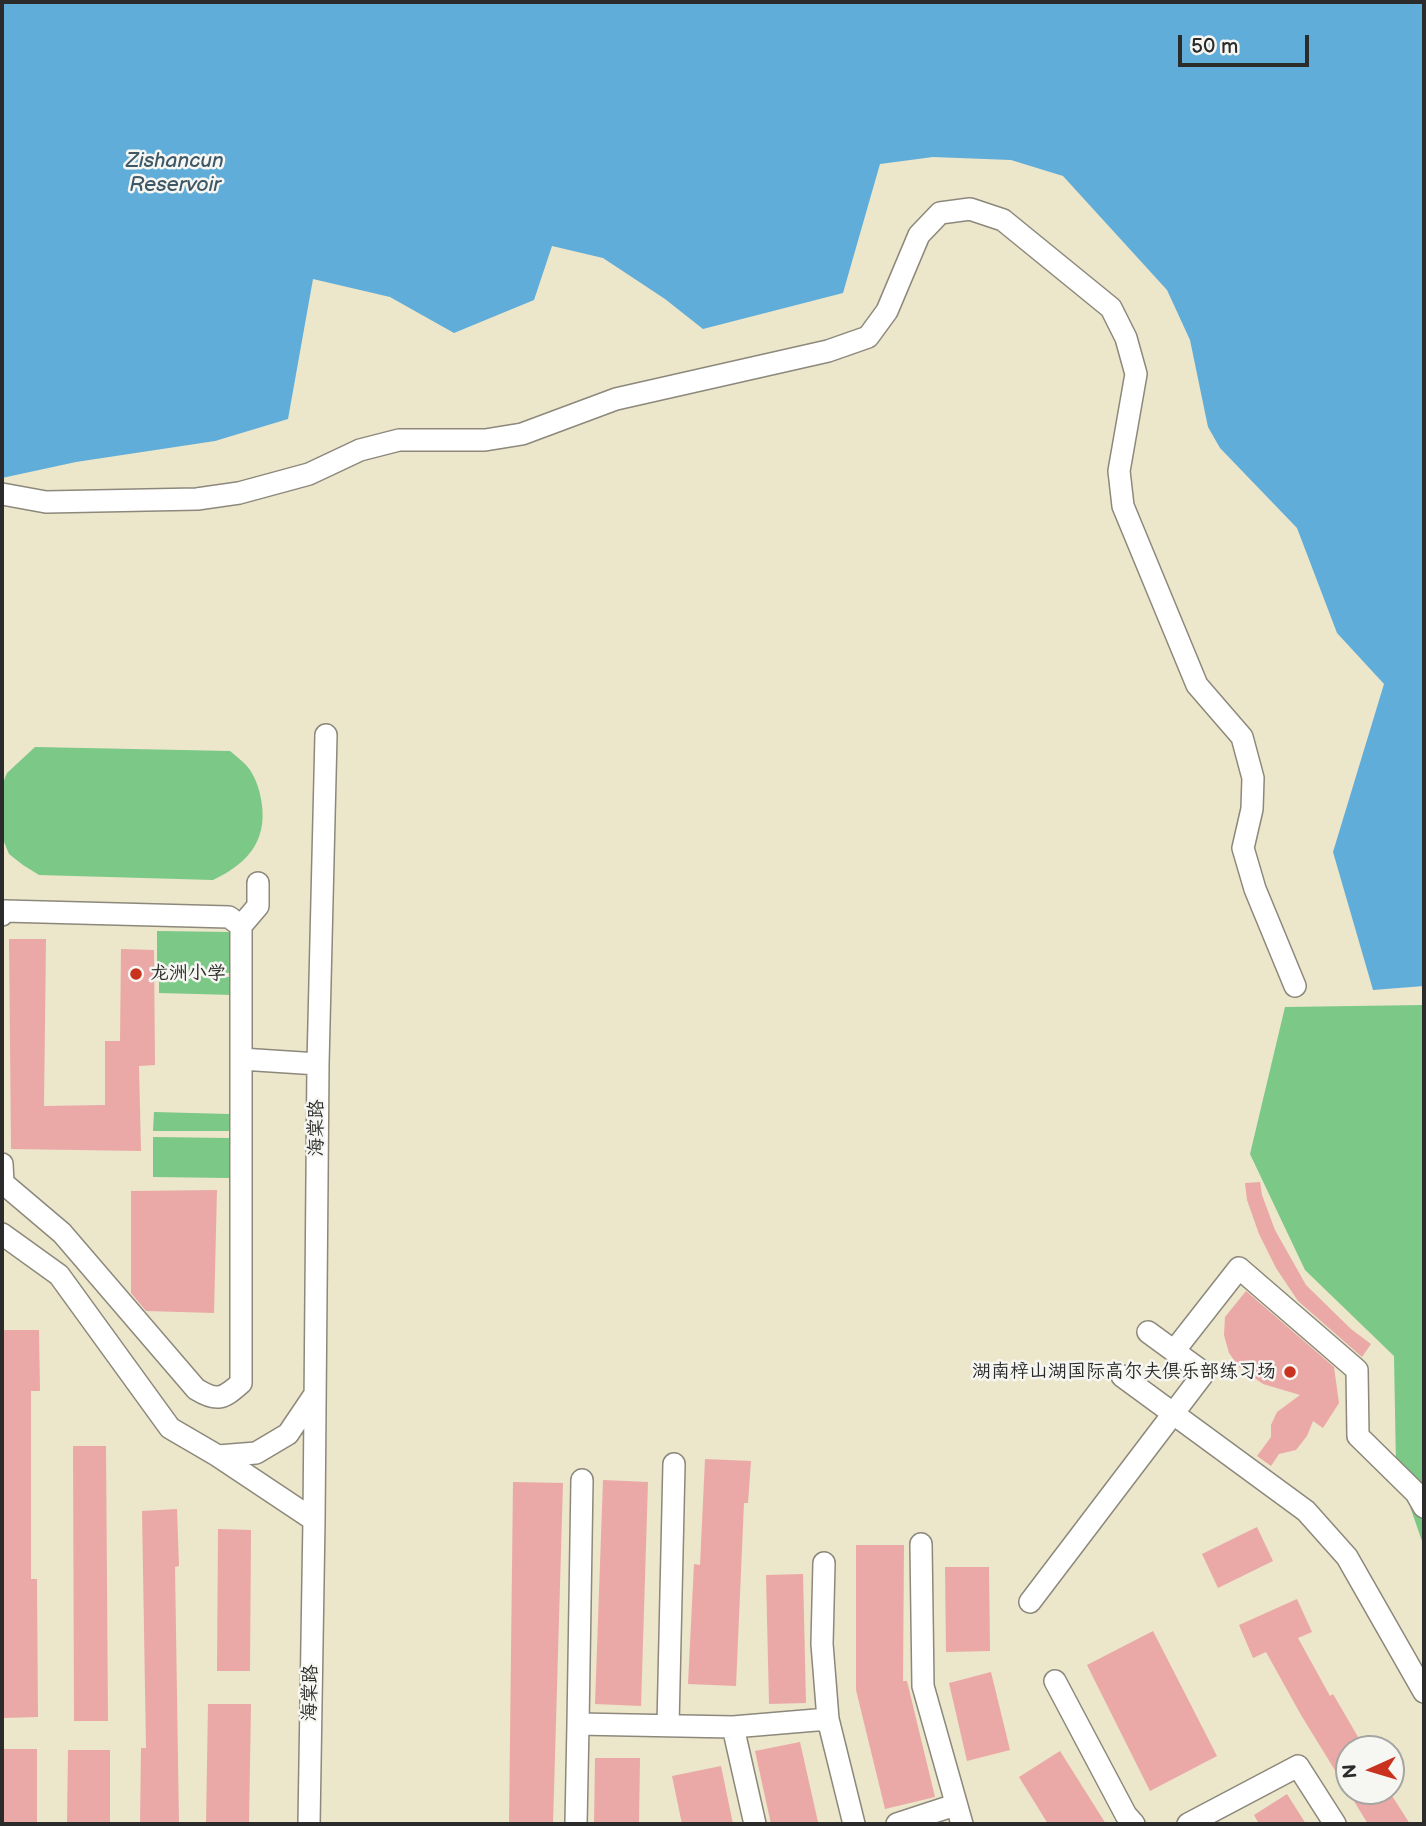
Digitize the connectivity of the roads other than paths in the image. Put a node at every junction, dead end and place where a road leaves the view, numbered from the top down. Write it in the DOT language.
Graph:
graph roads {
  1 [pos="2,494"];
  2 [pos="326,735"];
  3 [pos="258,883"];
  4 [pos="2,915"];
  5 [pos="241,926"];
  6 [pos="1295,986"];
  7 [pos="241,1059"];
  8 [pos="318,1064"];
  9 [pos="2,1164"];
  10 [pos="2,1234"];
  11 [pos="1148,1332"];
  12 [pos="1174,1351"];
  13 [pos="1122,1376"];
  14 [pos="315,1394"];
  15 [pos="1174,1413"];
  16 [pos="218,1456"];
  17 [pos="674,1464"];
  18 [pos="582,1480"];
  19 [pos="1424,1507"];
  20 [pos="314,1520"];
  21 [pos="921,1544"];
  22 [pos="824,1563"];
  23 [pos="1030,1602"];
  24 [pos="1055,1681"];
  25 [pos="1424,1692"];
  26 [pos="828,1718"];
  27 [pos="578,1724"];
  28 [pos="668,1725"];
  29 [pos="733,1727"];
  30 [pos="959,1815"];
  31 [pos="309,1824"];
  32 [pos="576,1824"];
  33 [pos="755,1824"];
  34 [pos="854,1824"];
  35 [pos="897,1824"];
  36 [pos="1134,1824"];
  37 [pos="1188,1824"];
  38 [pos="1335,1824"];
  1 -- 6 [label="street"];
  2 -- 8 [label="street, 海棠路"];
  3 -- 5 [label="street"];
  4 -- 5 [label="street"];
  5 -- 7 [label="street"];
  7 -- 8 [label="street"];
  7 -- 9 [label="street"];
  8 -- 14 [label="street, 海棠路"];
  10 -- 16 [label="street"];
  11 -- 12 [label="street"];
  12 -- 15 [label="street"];
  12 -- 19 [label="street"];
  13 -- 15 [label="street"];
  14 -- 16 [label="street"];
  14 -- 20 [label="street, 海棠路"];
  15 -- 23 [label="street"];
  15 -- 25 [label="street"];
  16 -- 20 [label="street"];
  17 -- 28 [label="street"];
  18 -- 27 [label="street"];
  20 -- 31 [label="street, 海棠路"];
  21 -- 30 [label="street"];
  22 -- 26 [label="street"];
  24 -- 36 [label="street"];
  26 -- 29 [label="street"];
  26 -- 34 [label="street"];
  27 -- 28 [label="street"];
  27 -- 32 [label="street"];
  28 -- 29 [label="street"];
  29 -- 33 [label="street"];
  30 -- 35 [label="street"];
  37 -- 38 [label="street"];
}
